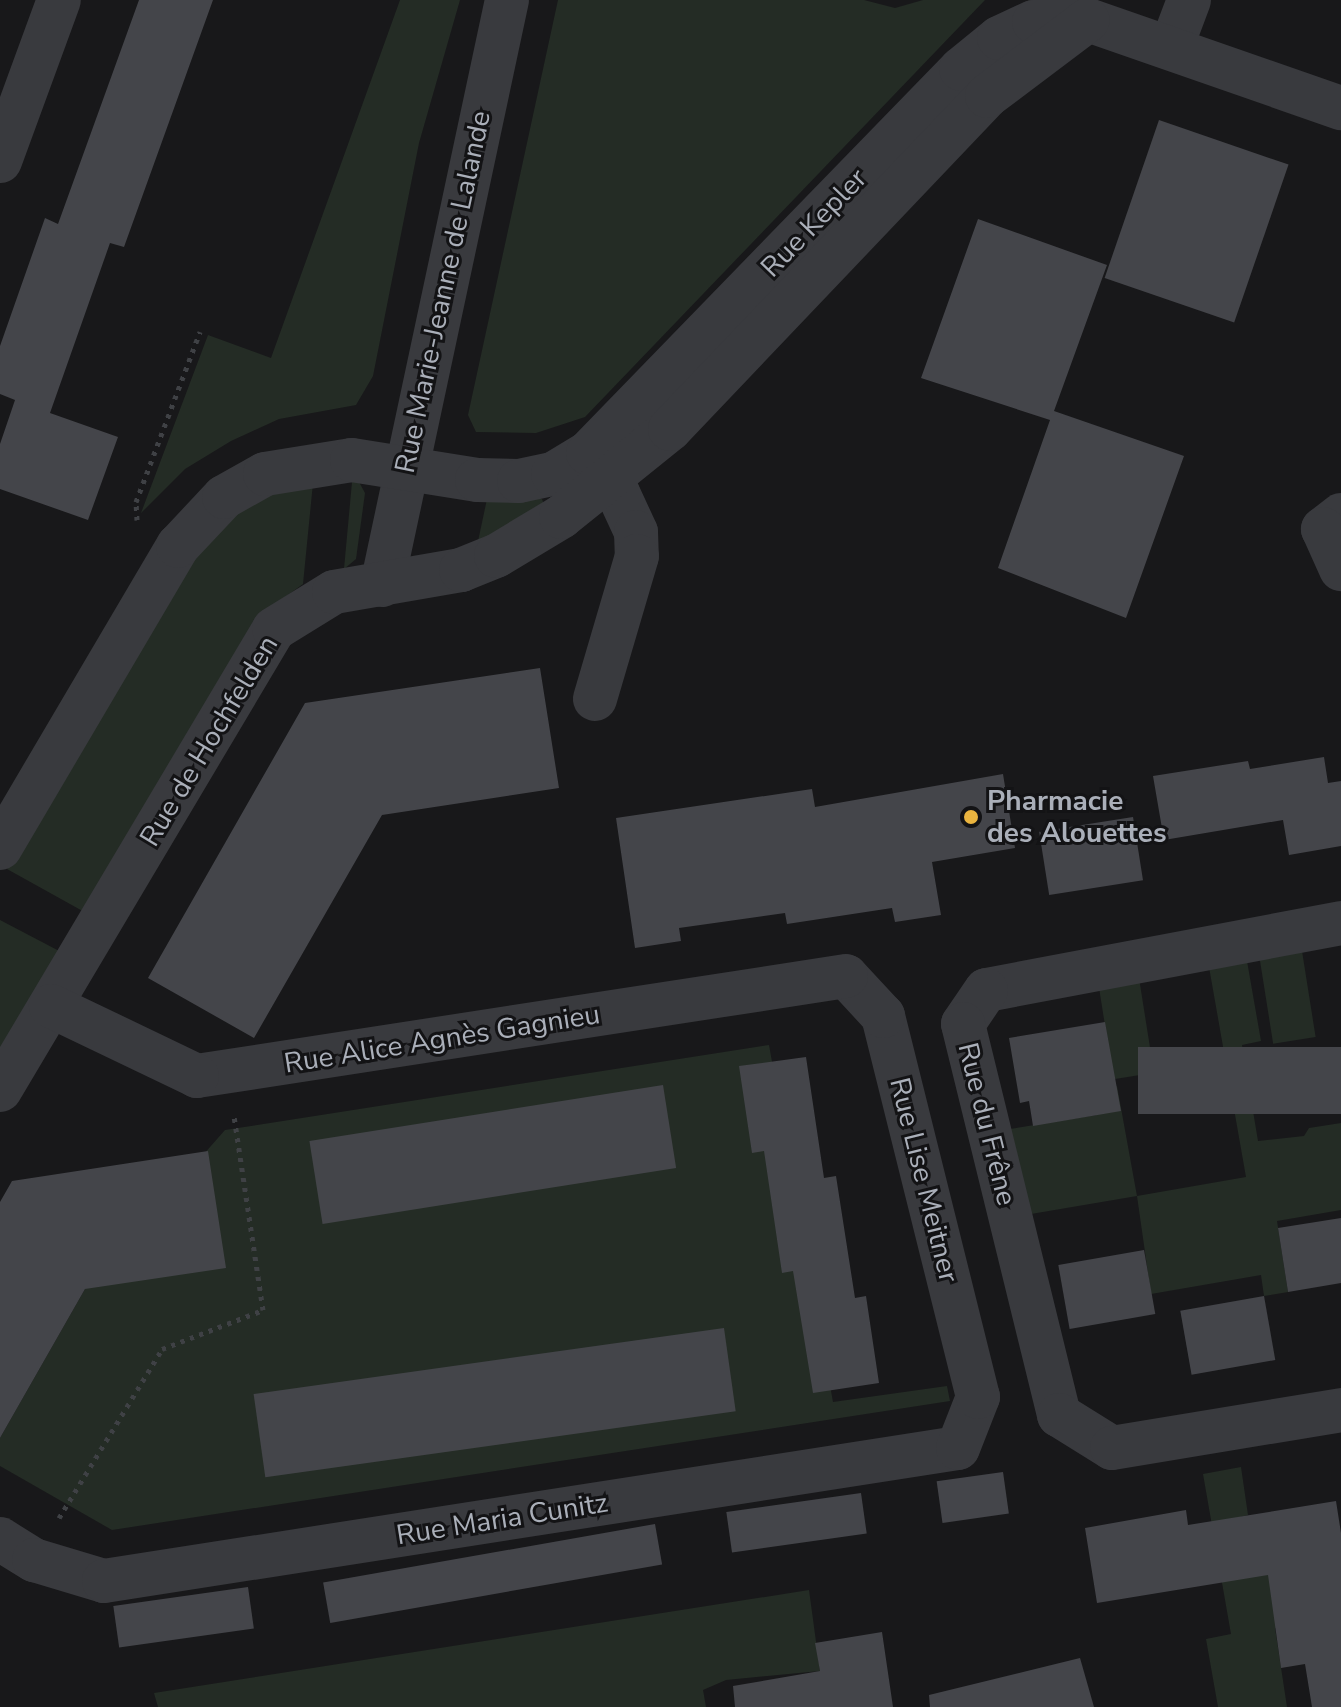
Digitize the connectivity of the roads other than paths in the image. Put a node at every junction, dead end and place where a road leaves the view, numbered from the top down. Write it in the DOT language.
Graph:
graph roads {
  1 [pos="59,0"];
  2 [pos="507,0"];
  3 [pos="1189,0"];
  4 [pos="1171,48"];
  5 [pos="1341,108"];
  6 [pos="0,161"];
  7 [pos="599,466"];
  8 [pos="407,468"];
  9 [pos="1341,515"];
  10 [pos="1341,569"];
  11 [pos="382,585"];
  12 [pos="595,699"];
  13 [pos="6,823"];
  14 [pos="1341,923"];
  15 [pos="846,976"];
  16 [pos="51,1006"];
  17 [pos="0,1090"];
  18 [pos="978,1397"];
  19 [pos="1341,1410"];
  20 [pos="17,1549"];
  1 -- 6 [label="street"];
  2 -- 8 [label="street, Rue Marie-Jeanne de Lalande"];
  3 -- 4 [label="street"];
  4 -- 5 [label="street, Rue Kepler"];
  4 -- 7 [label="street, Rue Kepler"];
  7 -- 8 [label="street"];
  7 -- 11 [label="street, Rue de Hochfelden"];
  7 -- 12 [label="street"];
  8 -- 11 [label="street, Rue Marie-Jeanne de Lalande"];
  8 -- 13 [label="street"];
  9 -- 10 [label="street"];
  11 -- 16 [label="street, Rue de Hochfelden"];
  14 -- 19 [label="street, Rue du Frêne"];
  15 -- 16 [label="street, Rue Alice Agnès Gagnieu"];
  15 -- 18 [label="street, Rue Lise Meitner"];
  16 -- 17 [label="street, Rue de Hochfelden"];
  18 -- 20 [label="street, Rue Maria Cunitz"];
}
